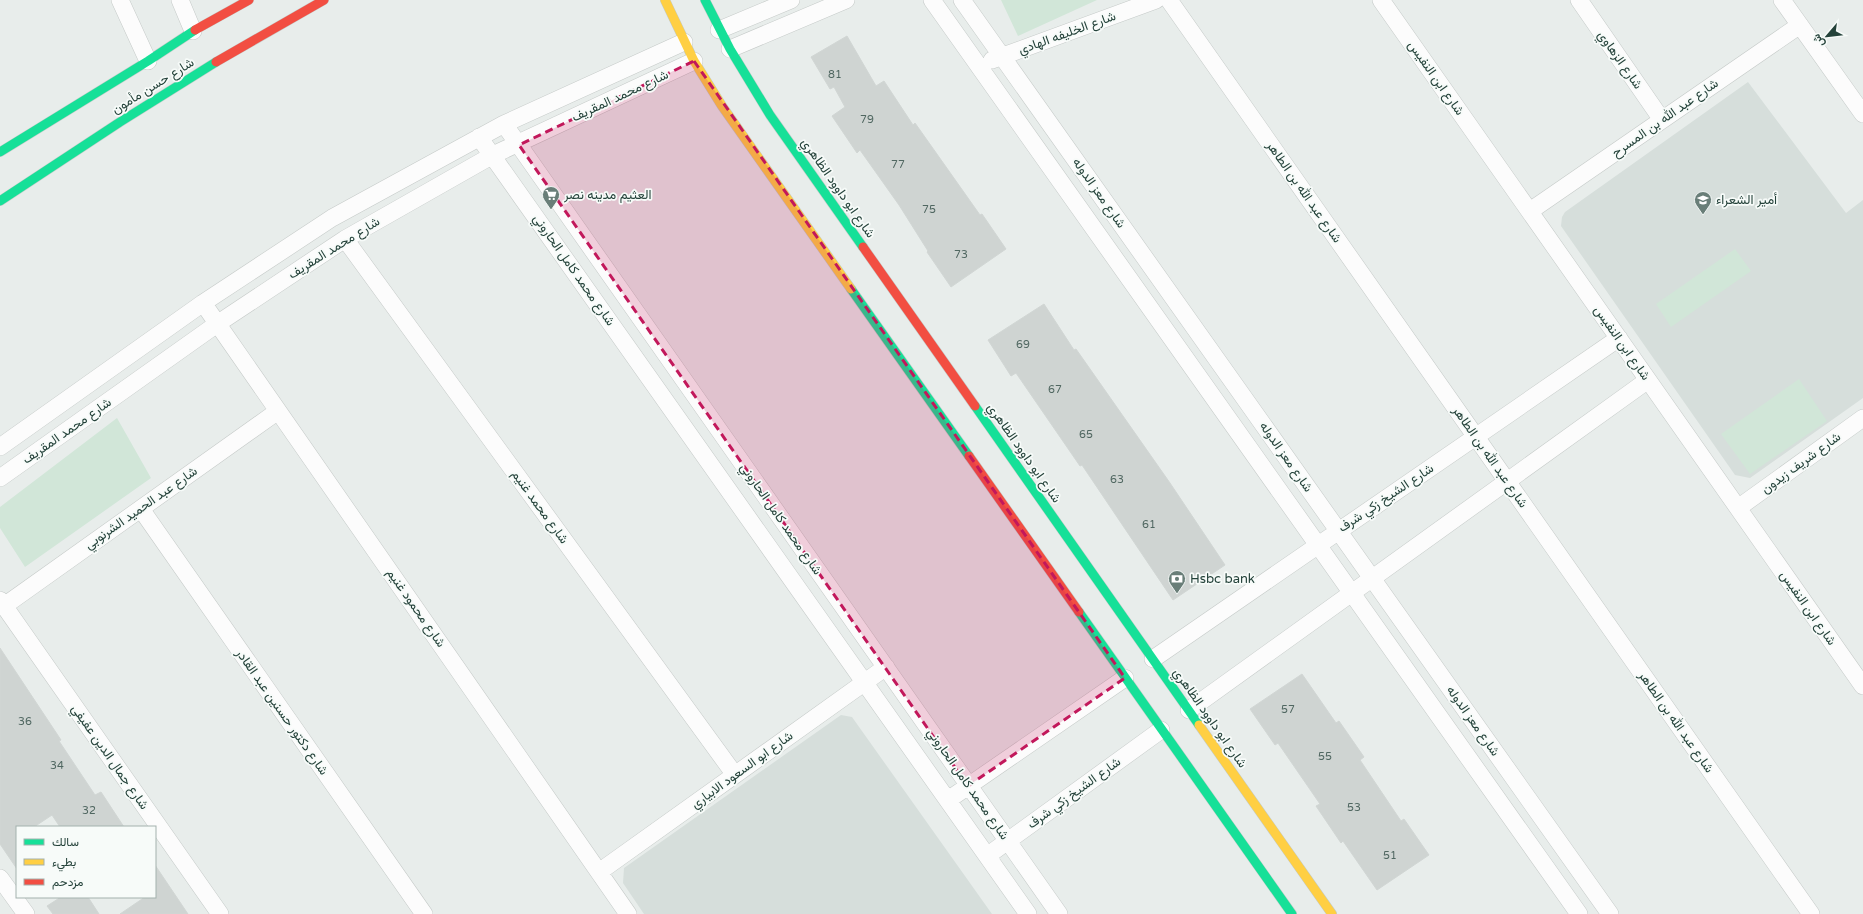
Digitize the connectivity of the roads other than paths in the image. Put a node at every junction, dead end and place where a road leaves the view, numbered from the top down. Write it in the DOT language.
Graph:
graph roads {
  1 [pos="120,0"];
  2 [pos="180,0"];
  3 [pos="249,0"];
  4 [pos="324,0"];
  5 [pos="666,0"];
  6 [pos="705,0"];
  7 [pos="791,0"];
  8 [pos="846,0"];
  9 [pos="932,0"];
  10 [pos="962,0"];
  11 [pos="1156,0"];
  12 [pos="1169,0"];
  13 [pos="1381,0"];
  14 [pos="1579,0"];
  15 [pos="1782,0"];
  16 [pos="1800,25"];
  17 [pos="719,30"];
  18 [pos="193,31"];
  19 [pos="684,42"];
  20 [pos="730,49"];
  21 [pos="1002,57"];
  22 [pos="148,61"];
  23 [pos="694,61"];
  24 [pos="978,65"];
  25 [pos="1863,114"];
  26 [pos="1662,120"];
  27 [pos="504,124"];
  28 [pos="479,137"];
  29 [pos="519,145"];
  30 [pos="0,152"];
  31 [pos="493,156"];
  32 [pos="0,201"];
  33 [pos="1530,211"];
  34 [pos="345,238"];
  35 [pos="203,303"];
  36 [pos="217,324"];
  37 [pos="1619,338"];
  38 [pos="1648,380"];
  39 [pos="278,411"];
  40 [pos="1863,418"];
  41 [pos="1476,436"];
  42 [pos="0,447"];
  43 [pos="0,478"];
  44 [pos="1507,481"];
  45 [pos="1738,508"];
  46 [pos="140,509"];
  47 [pos="1338,531"];
  48 [pos="1318,545"];
  49 [pos="1372,578"];
  50 [pos="1352,593"];
  51 [pos="2,603"];
  52 [pos="1153,659"];
  53 [pos="886,667"];
  54 [pos="1124,678"];
  55 [pos="864,682"];
  56 [pos="1863,686"];
  57 [pos="1189,710"];
  58 [pos="1161,730"];
  59 [pos="735,775"];
  60 [pos="968,786"];
  61 [pos="948,800"];
  62 [pos="1008,841"];
  63 [pos="987,856"];
  64 [pos="599,872"];
  65 [pos="0,878"];
  66 [pos="26,914"];
  67 [pos="220,914"];
  68 [pos="424,914"];
  69 [pos="628,914"];
  70 [pos="1028,914"];
  71 [pos="1059,914"];
  72 [pos="1292,914"];
  73 [pos="1332,914"];
  74 [pos="1579,914"];
  75 [pos="1610,914"];
  76 [pos="1811,914"];
  1 -- 22 [label="street"];
  2 -- 18 [label="street"];
  3 -- 18 [label="street, شارع حسن مأمون"];
  4 -- 32 [label="street, شارع حسن مأمون"];
  5 -- 19 [label="street"];
  6 -- 17 [label="street, شارع ابو داوود الظاهري"];
  7 -- 17 [label="street"];
  8 -- 20 [label="street"];
  9 -- 24 [label="street, شارع معز الدوله"];
  10 -- 21 [label="street, شارع معز الدوله"];
  11 -- 21 [label="street, شارع الخليفه الهادي"];
  12 -- 41 [label="street, شارع عبد الله بن الطاهر"];
  13 -- 33 [label="street, شارع ابن النفيس"];
  14 -- 26 [label="street, شارع الزهاوي"];
  15 -- 16 [label="street"];
  16 -- 25 [label="street"];
  16 -- 26 [label="street, شارع عبد الله بن المسرح"];
  17 -- 20 [label="street, شارع ابو داوود الظاهري"];
  18 -- 22 [label="street, شارع حسن مأمون"];
  19 -- 23 [label="street"];
  19 -- 27 [label="street, شارع محمد المقريف"];
  20 -- 52 [label="street, شارع ابو داوود الظاهري"];
  21 -- 24 [label="street, شارع الخليفه الهادي"];
  21 -- 47 [label="street, شارع معز الدوله"];
  22 -- 30 [label="street, شارع حسن مأمون"];
  23 -- 29 [label="street, شارع محمد المقريف"];
  23 -- 54 [label="street"];
  24 -- 48 [label="street, شارع معز الدوله"];
  26 -- 33 [label="street, شارع عبد الله بن المسرح"];
  27 -- 28 [label="street, شارع محمد المقريف"];
  27 -- 29 [label="street, شارع محمد كامل الحاروني"];
  28 -- 31 [label="street, شارع محمد كامل الحاروني"];
  28 -- 35 [label="street, شارع محمد المقريف"];
  29 -- 31 [label="street, شارع محمد المقريف"];
  29 -- 53 [label="street, شارع محمد كامل الحاروني"];
  31 -- 34 [label="street, شارع محمد المقريف"];
  31 -- 55 [label="street, شارع محمد كامل الحاروني"];
  33 -- 37 [label="street, شارع ابن النفيس"];
  34 -- 36 [label="street, شارع محمد المقريف"];
  34 -- 59 [label="street, شارع محمد غنيم"];
  35 -- 36 [label="street, شارع محمود غنيم"];
  35 -- 42 [label="street, شارع محمد المقريف"];
  36 -- 39 [label="street, شارع محمود غنيم"];
  36 -- 43 [label="street, شارع محمد المقريف"];
  37 -- 38 [label="street, شارع ابن النفيس"];
  37 -- 41 [label="street, شارع الشيخ زكي شرف"];
  38 -- 44 [label="street"];
  38 -- 45 [label="street, شارع ابن النفيس"];
  39 -- 46 [label="street, شارع عبد الحميد الشرنوبي"];
  39 -- 64 [label="street, شارع محمود غنيم"];
  40 -- 45 [label="street, شارع شريف زيدون"];
  41 -- 44 [label="street, شارع عبد الله بن الطاهر"];
  41 -- 47 [label="street, شارع الشيخ زكي شرف"];
  44 -- 49 [label="street"];
  44 -- 76 [label="street, شارع عبد الله بن الطاهر"];
  45 -- 56 [label="street, شارع ابن النفيس"];
  46 -- 51 [label="street, شارع عبد الحميد الشرنوبي"];
  46 -- 68 [label="street, شارع دكتور حسنين عبد القادر"];
  47 -- 48 [label="street, شارع الشيخ زكي شرف"];
  47 -- 49 [label="street, شارع معز الدوله"];
  48 -- 50 [label="street, شارع معز الدوله"];
  48 -- 52 [label="street, شارع الشيخ زكي شرف"];
  49 -- 50 [label="street"];
  49 -- 75 [label="street, شارع معز الدوله"];
  50 -- 57 [label="street"];
  50 -- 74 [label="street, شارع معز الدوله"];
  51 -- 67 [label="street, شارع جمال الدين عفيفي"];
  52 -- 57 [label="street, شارع ابو داوود الظاهري"];
  53 -- 55 [label="street, شارع ابو السعود الابياري"];
  53 -- 60 [label="street, شارع محمد كامل الحاروني"];
  54 -- 58 [label="street"];
  54 -- 60 [label="street"];
  55 -- 59 [label="street, شارع ابو السعود الابياري"];
  55 -- 61 [label="street, شارع محمد كامل الحاروني"];
  57 -- 73 [label="street, شارع ابو داوود الظاهري"];
  58 -- 62 [label="street, شارع الشيخ زكي شرف"];
  58 -- 72 [label="street"];
  59 -- 64 [label="street, شارع ابو السعود الابياري"];
  60 -- 61 [label="street"];
  60 -- 62 [label="street, شارع محمد كامل الحاروني"];
  61 -- 63 [label="street, شارع محمد كامل الحاروني"];
  62 -- 63 [label="street, شارع الشيخ زكي شرف"];
  62 -- 71 [label="street, شارع محمد كامل الحاروني"];
  63 -- 70 [label="street, شارع محمد كامل الحاروني"];
  64 -- 69 [label="street, شارع محمود غنيم"];
  65 -- 66 [label="street"];
}
